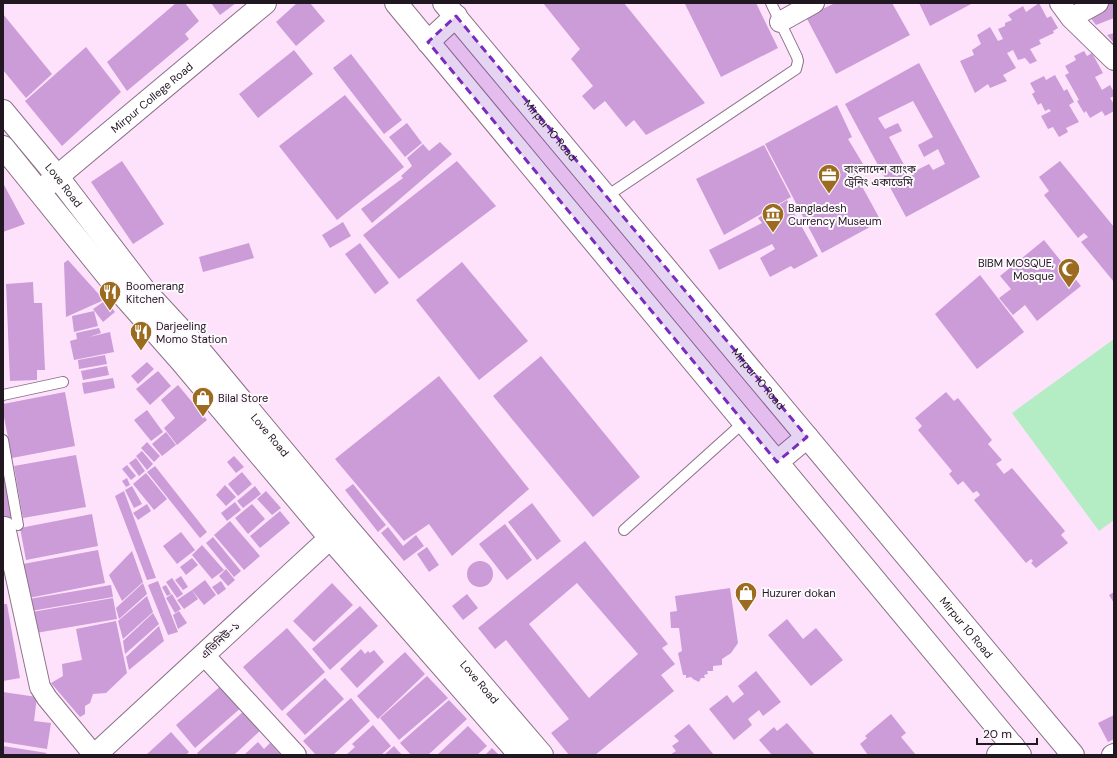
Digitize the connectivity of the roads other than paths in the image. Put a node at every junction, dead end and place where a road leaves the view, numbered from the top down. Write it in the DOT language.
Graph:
graph roads {
  1 [pos="265,3"];
  2 [pos="396,3"];
  3 [pos="772,3"];
  4 [pos="814,3"];
  5 [pos="1098,3"];
  6 [pos="450,10"];
  7 [pos="1065,10"];
  8 [pos="780,22"];
  9 [pos="428,42"];
  10 [pos="1114,60"];
  11 [pos="3,111"];
  12 [pos="3,147"];
  13 [pos="57,176"];
  14 [pos="40,191"];
  15 [pos="606,196"];
  16 [pos="63,382"];
  17 [pos="3,394"];
  18 [pos="744,422"];
  19 [pos="807,437"];
  20 [pos="3,442"];
  21 [pos="777,462"];
  22 [pos="9,527"];
  23 [pos="624,530"];
  24 [pos="338,532"];
  25 [pos="204,655"];
  26 [pos="1011,752"];
  27 [pos="94,755"];
  28 [pos="296,755"];
  29 [pos="520,755"];
  30 [pos="542,755"];
  31 [pos="1073,755"];
  1 -- 13 [label="street, Mirpur College Road"];
  2 -- 9 [label="street"];
  3 -- 8 [label="lane"];
  4 -- 8 [label="street"];
  5 -- 7 [label="street"];
  6 -- 9 [label="street"];
  6 -- 15 [label="street, Mirpur 10 Road"];
  7 -- 10 [label="street"];
  8 -- 15 [label="lane"];
  9 -- 18 [label="street"];
  11 -- 13 [label="street, Love Road"];
  12 -- 14 [label="street, Love Road"];
  13 -- 14 [label="street, Mirpur College Road"];
  13 -- 24 [label="street, Love Road"];
  14 -- 24 [label="street, Love Road"];
  15 -- 19 [label="street, Mirpur 10 Road"];
  16 -- 17 [label="lane"];
  18 -- 21 [label="street"];
  18 -- 23 [label="lane"];
  19 -- 21 [label="street"];
  19 -- 31 [label="street, Mirpur 10 Road"];
  20 -- 22 [label="lane"];
  21 -- 26 [label="street"];
  22 -- 27 [label="street"];
  24 -- 25 [label="street, এভিনিউ-১"];
  24 -- 29 [label="street, Love Road"];
  24 -- 30 [label="street, Love Road"];
  25 -- 27 [label="street, এভিনিউ-১"];
  25 -- 28 [label="street"];
}
